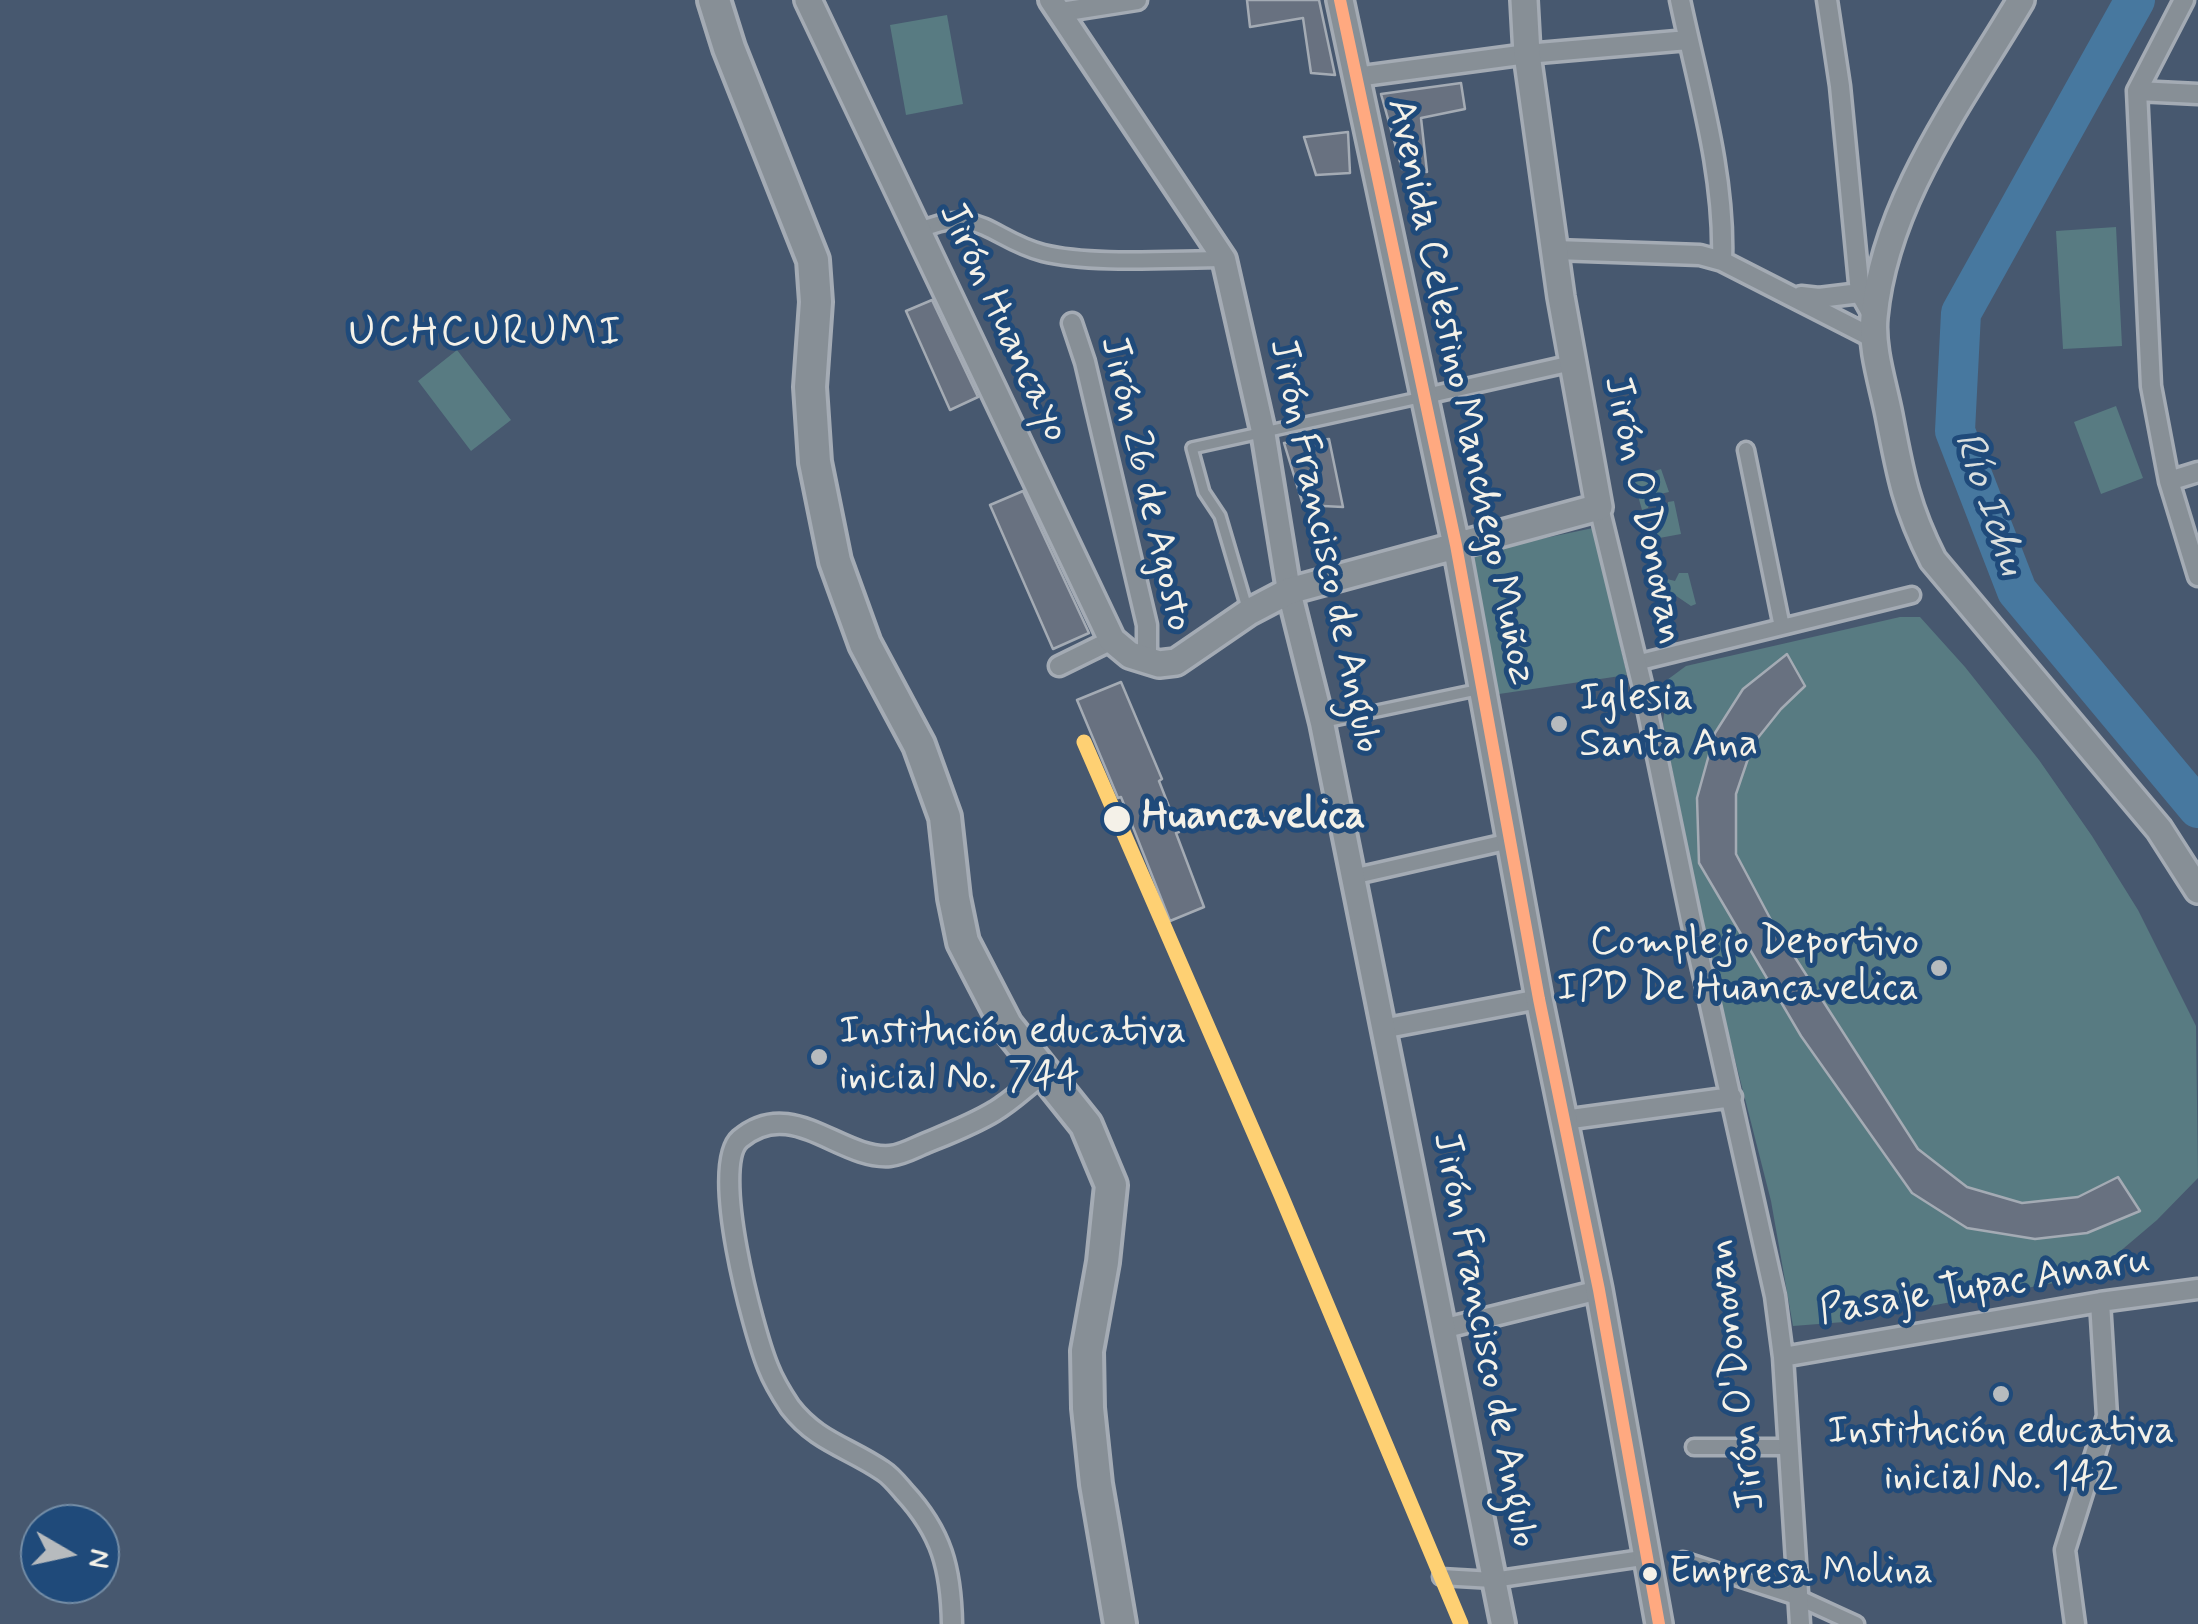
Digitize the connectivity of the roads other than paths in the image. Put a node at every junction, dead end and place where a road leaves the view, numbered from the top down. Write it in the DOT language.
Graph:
graph roads {
  1 [pos="714,0"];
  2 [pos="808,0"];
  3 [pos="1137,0"];
  4 [pos="1340,0"];
  5 [pos="1524,0"];
  6 [pos="1680,0"];
  7 [pos="1827,0"];
  8 [pos="2021,0"];
  9 [pos="2184,0"];
  10 [pos="1056,6"];
  11 [pos="1688,40"];
  12 [pos="1527,54"];
  13 [pos="1356,77"];
  14 [pos="2137,91"];
  15 [pos="2198,94"];
  16 [pos="919,231"];
  17 [pos="1556,250"];
  18 [pos="1224,259"];
  19 [pos="1722,261"];
  20 [pos="1860,294"];
  21 [pos="1788,295"];
  22 [pos="1072,323"];
  23 [pos="1874,328"];
  24 [pos="1572,363"];
  25 [pos="1426,396"];
  26 [pos="1263,431"];
  27 [pos="1746,450"];
  28 [pos="2198,472"];
  29 [pos="2169,481"];
  30 [pos="1599,508"];
  31 [pos="1456,545"];
  32 [pos="2196,563"];
  33 [pos="1289,591"];
  34 [pos="1912,595"];
  35 [pos="1249,612"];
  36 [pos="1782,627"];
  37 [pos="1112,640"];
  38 [pos="1147,660"];
  39 [pos="1636,663"];
  40 [pos="1059,666"];
  41 [pos="1483,689"];
  42 [pos="1322,723"];
  43 [pos="1510,841"];
  44 [pos="1352,877"];
  45 [pos="2198,890"];
  46 [pos="1539,999"];
  47 [pos="1382,1029"];
  48 [pos="1043,1074"];
  49 [pos="1732,1097"];
  50 [pos="1564,1120"];
  51 [pos="2198,1289"];
  52 [pos="1600,1290"];
  53 [pos="2100,1302"];
  54 [pos="1442,1329"];
  55 [pos="1783,1356"];
  56 [pos="1694,1447"];
  57 [pos="1787,1447"];
  58 [pos="1649,1557"];
  59 [pos="1683,1560"];
  60 [pos="1440,1577"];
  61 [pos="1493,1580"];
  62 [pos="1798,1597"];
  63 [pos="952,1624"];
  64 [pos="1120,1624"];
  65 [pos="1503,1624"];
  66 [pos="1659,1624"];
  67 [pos="1800,1624"];
  68 [pos="1856,1624"];
  69 [pos="2074,1624"];
  1 -- 48 [label="highway"];
  2 -- 16 [label="main road, Jirón Huancayo"];
  3 -- 10 [label="street"];
  4 -- 13 [label="main road, Avenida Celestino Manchego Muñoz"];
  5 -- 12 [label="main road, Jirón O'Donovan"];
  6 -- 11 [label="street"];
  7 -- 20 [label="street"];
  8 -- 23 [label="main road"];
  9 -- 14 [label="street"];
  10 -- 18 [label="street, Jirón Francisco de Angulo"];
  11 -- 12 [label="street"];
  11 -- 19 [label="street"];
  12 -- 13 [label="street"];
  12 -- 17 [label="main road, Jirón O'Donovan"];
  13 -- 25 [label="main road, Avenida Celestino Manchego Muñoz"];
  14 -- 15 [label="street"];
  14 -- 29 [label="street"];
  16 -- 18 [label="street"];
  16 -- 37 [label="main road, Jirón Huancayo"];
  17 -- 19 [label="street"];
  17 -- 24 [label="main road, Jirón O'Donovan"];
  18 -- 26 [label="street, Jirón Francisco de Angulo"];
  19 -- 21 [label="street"];
  20 -- 21 [label="street"];
  20 -- 23 [label="street"];
  21 -- 23 [label="street"];
  22 -- 38 [label="street, Jirón 26 de Agosto"];
  23 -- 45 [label="main road"];
  24 -- 25 [label="street"];
  24 -- 30 [label="main road, Jirón O'Donovan"];
  25 -- 26 [label="lane"];
  25 -- 31 [label="main road, Avenida Celestino Manchego Muñoz"];
  26 -- 33 [label="street, Jirón Francisco de Angulo"];
  26 -- 35 [label="lane"];
  27 -- 36 [label="street"];
  28 -- 29 [label="street"];
  29 -- 32 [label="street"];
  30 -- 31 [label="main road"];
  30 -- 39 [label="street, Jirón O'Donovan"];
  31 -- 33 [label="main road"];
  31 -- 41 [label="main road, Avenida Celestino Manchego Muñoz"];
  33 -- 35 [label="main road"];
  33 -- 42 [label="street, Jirón Francisco de Angulo"];
  34 -- 36 [label="street"];
  35 -- 38 [label="main road"];
  36 -- 39 [label="street"];
  37 -- 38 [label="main road"];
  37 -- 40 [label="street"];
  39 -- 49 [label="street, Jirón O'Donovan"];
  41 -- 42 [label="lane"];
  41 -- 43 [label="main road, Avenida Celestino Manchego Muñoz"];
  42 -- 44 [label="street, Jirón Francisco de Angulo"];
  43 -- 44 [label="street"];
  43 -- 46 [label="main road, Avenida Celestino Manchego Muñoz"];
  44 -- 47 [label="street, Jirón Francisco de Angulo"];
  46 -- 47 [label="street"];
  46 -- 50 [label="main road, Avenida Celestino Manchego Muñoz"];
  47 -- 54 [label="street, Jirón Francisco de Angulo"];
  48 -- 63 [label="street"];
  48 -- 64 [label="highway"];
  49 -- 50 [label="street"];
  49 -- 55 [label="street, Jirón O'Donovan"];
  50 -- 52 [label="main road, Avenida Celestino Manchego Muñoz"];
  51 -- 53 [label="street, Pasaje Tupac Amaru"];
  52 -- 54 [label="street"];
  52 -- 58 [label="main road, Avenida Celestino Manchego Muñoz"];
  53 -- 55 [label="street, Pasaje Tupac Amaru"];
  53 -- 69 [label="street"];
  54 -- 61 [label="street, Jirón Francisco de Angulo"];
  55 -- 57 [label="street, Jirón O'Donovan"];
  56 -- 57 [label="street"];
  57 -- 62 [label="street, Jirón O'Donovan"];
  58 -- 61 [label="street"];
  58 -- 66 [label="main road, Avenida Celestino Manchego Muñoz"];
  59 -- 62 [label="street"];
  60 -- 61 [label="street"];
  61 -- 65 [label="street, Jirón Francisco de Angulo"];
  62 -- 67 [label="street, Jirón O'Donovan"];
  62 -- 68 [label="street"];
}
